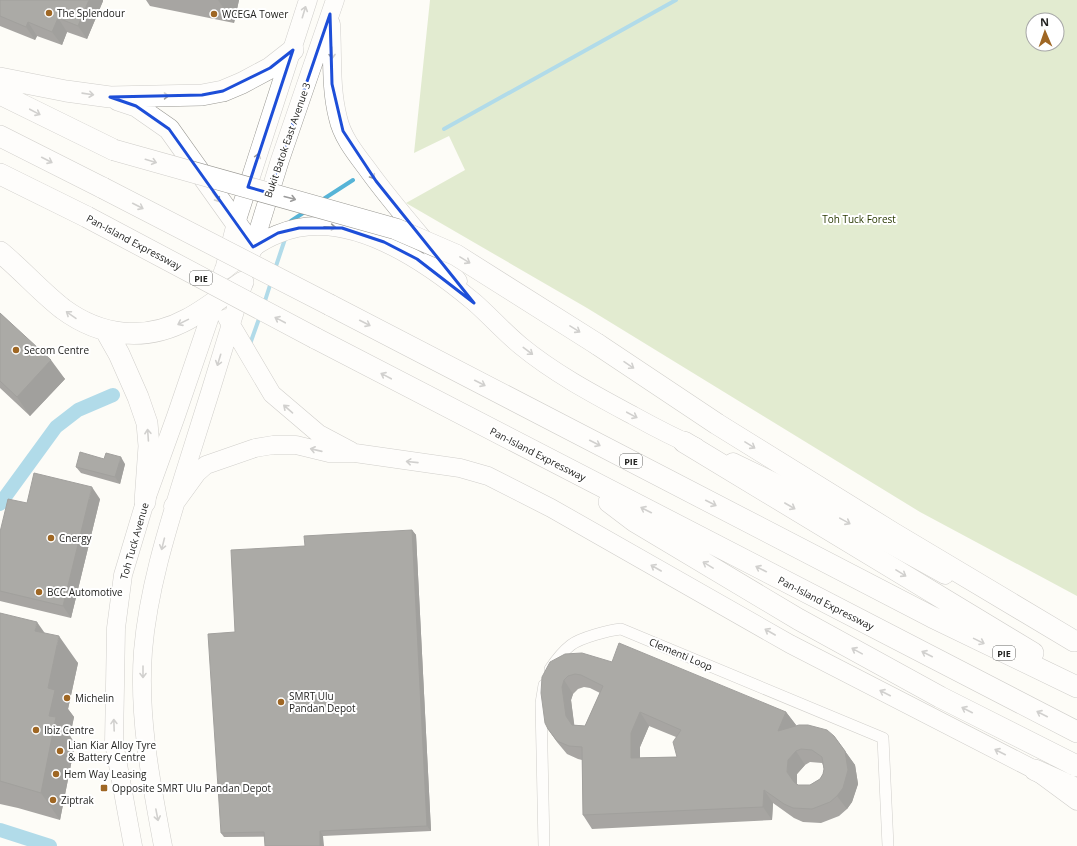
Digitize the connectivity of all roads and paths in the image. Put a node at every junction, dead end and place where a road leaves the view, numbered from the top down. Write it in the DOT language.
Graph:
graph roads {
  1 [pos="308,0"];
  2 [pos="333,7"];
  3 [pos="292,50"];
  4 [pos="0,78"];
  5 [pos="0,94"];
  6 [pos="110,97"];
  7 [pos="0,136"];
  8 [pos="0,174"];
  9 [pos="236,223"];
  10 [pos="253,247"];
  11 [pos="0,252"];
  12 [pos="224,271"];
  13 [pos="243,282"];
  14 [pos="215,301"];
  15 [pos="474,302"];
  16 [pos="231,323"];
  17 [pos="106,331"];
  18 [pos="684,442"];
  19 [pos="355,453"];
  20 [pos="578,475"];
  21 [pos="145,502"];
  22 [pos="173,506"];
  23 [pos="1075,641"];
  24 [pos="1077,681"];
  25 [pos="1077,688"];
  26 [pos="1077,732"];
  27 [pos="1077,766"];
  28 [pos="1035,770"];
  29 [pos="1077,789"];
  30 [pos="1077,801"];
  31 [pos="133,846"];
  32 [pos="163,846"];
  33 [pos="544,846"];
  34 [pos="888,846"];
  3 -- 1 [label="main road, one-way"];
  2 -- 10 [label="main road, Bukit Batok East Avenue 3"];
  2 -- 15 [label="main road, one-way"];
  6 -- 3 [label="highway, one-way"];
  9 -- 3 [label="main road, one-way"];
  4 -- 6 [label="highway, one-way"];
  5 -- 23 [label="highway, one-way, bridge"];
  6 -- 9 [label="highway, one-way"];
  7 -- 25 [label="highway, PIE, one-way, bridge"];
  20 -- 8 [label="highway, Pan-Island Expressway / PIE, one-way, bridge"];
  9 -- 10 [label="highway"];
  9 -- 12 [label="main road"];
  10 -- 12 [label="main road"];
  10 -- 13 [label="main road, Bukit Batok East Avenue 3"];
  10 -- 15 [label="main road, one-way"];
  17 -- 11 [label="highway, one-way"];
  12 -- 14 [label="main road, Toh Tuck Avenue"];
  13 -- 14 [label="highway"];
  13 -- 16 [label="main road"];
  14 -- 16 [label="main road"];
  14 -- 17 [label="highway, one-way"];
  14 -- 21 [label="main road, Toh Tuck Avenue"];
  15 -- 18 [label="main road, one-way"];
  19 -- 16 [label="main road, one-way"];
  16 -- 22 [label="main road, one-way"];
  21 -- 17 [label="highway, one-way"];
  18 -- 23 [label="main road, one-way"];
  18 -- 24 [label="highway, one-way"];
  19 -- 22 [label="main road, one-way"];
  28 -- 19 [label="main road, one-way"];
  26 -- 20 [label="highway, Pan-Island Expressway / PIE, one-way"];
  27 -- 20 [label="highway, one-way"];
  31 -- 21 [label="main road, Toh Tuck Avenue, one-way"];
  22 -- 32 [label="main road, one-way"];
  28 -- 29 [label="highway"];
  28 -- 30 [label="main road"];
  33 -- 34 [label="street, Clementi Loop"];
}
